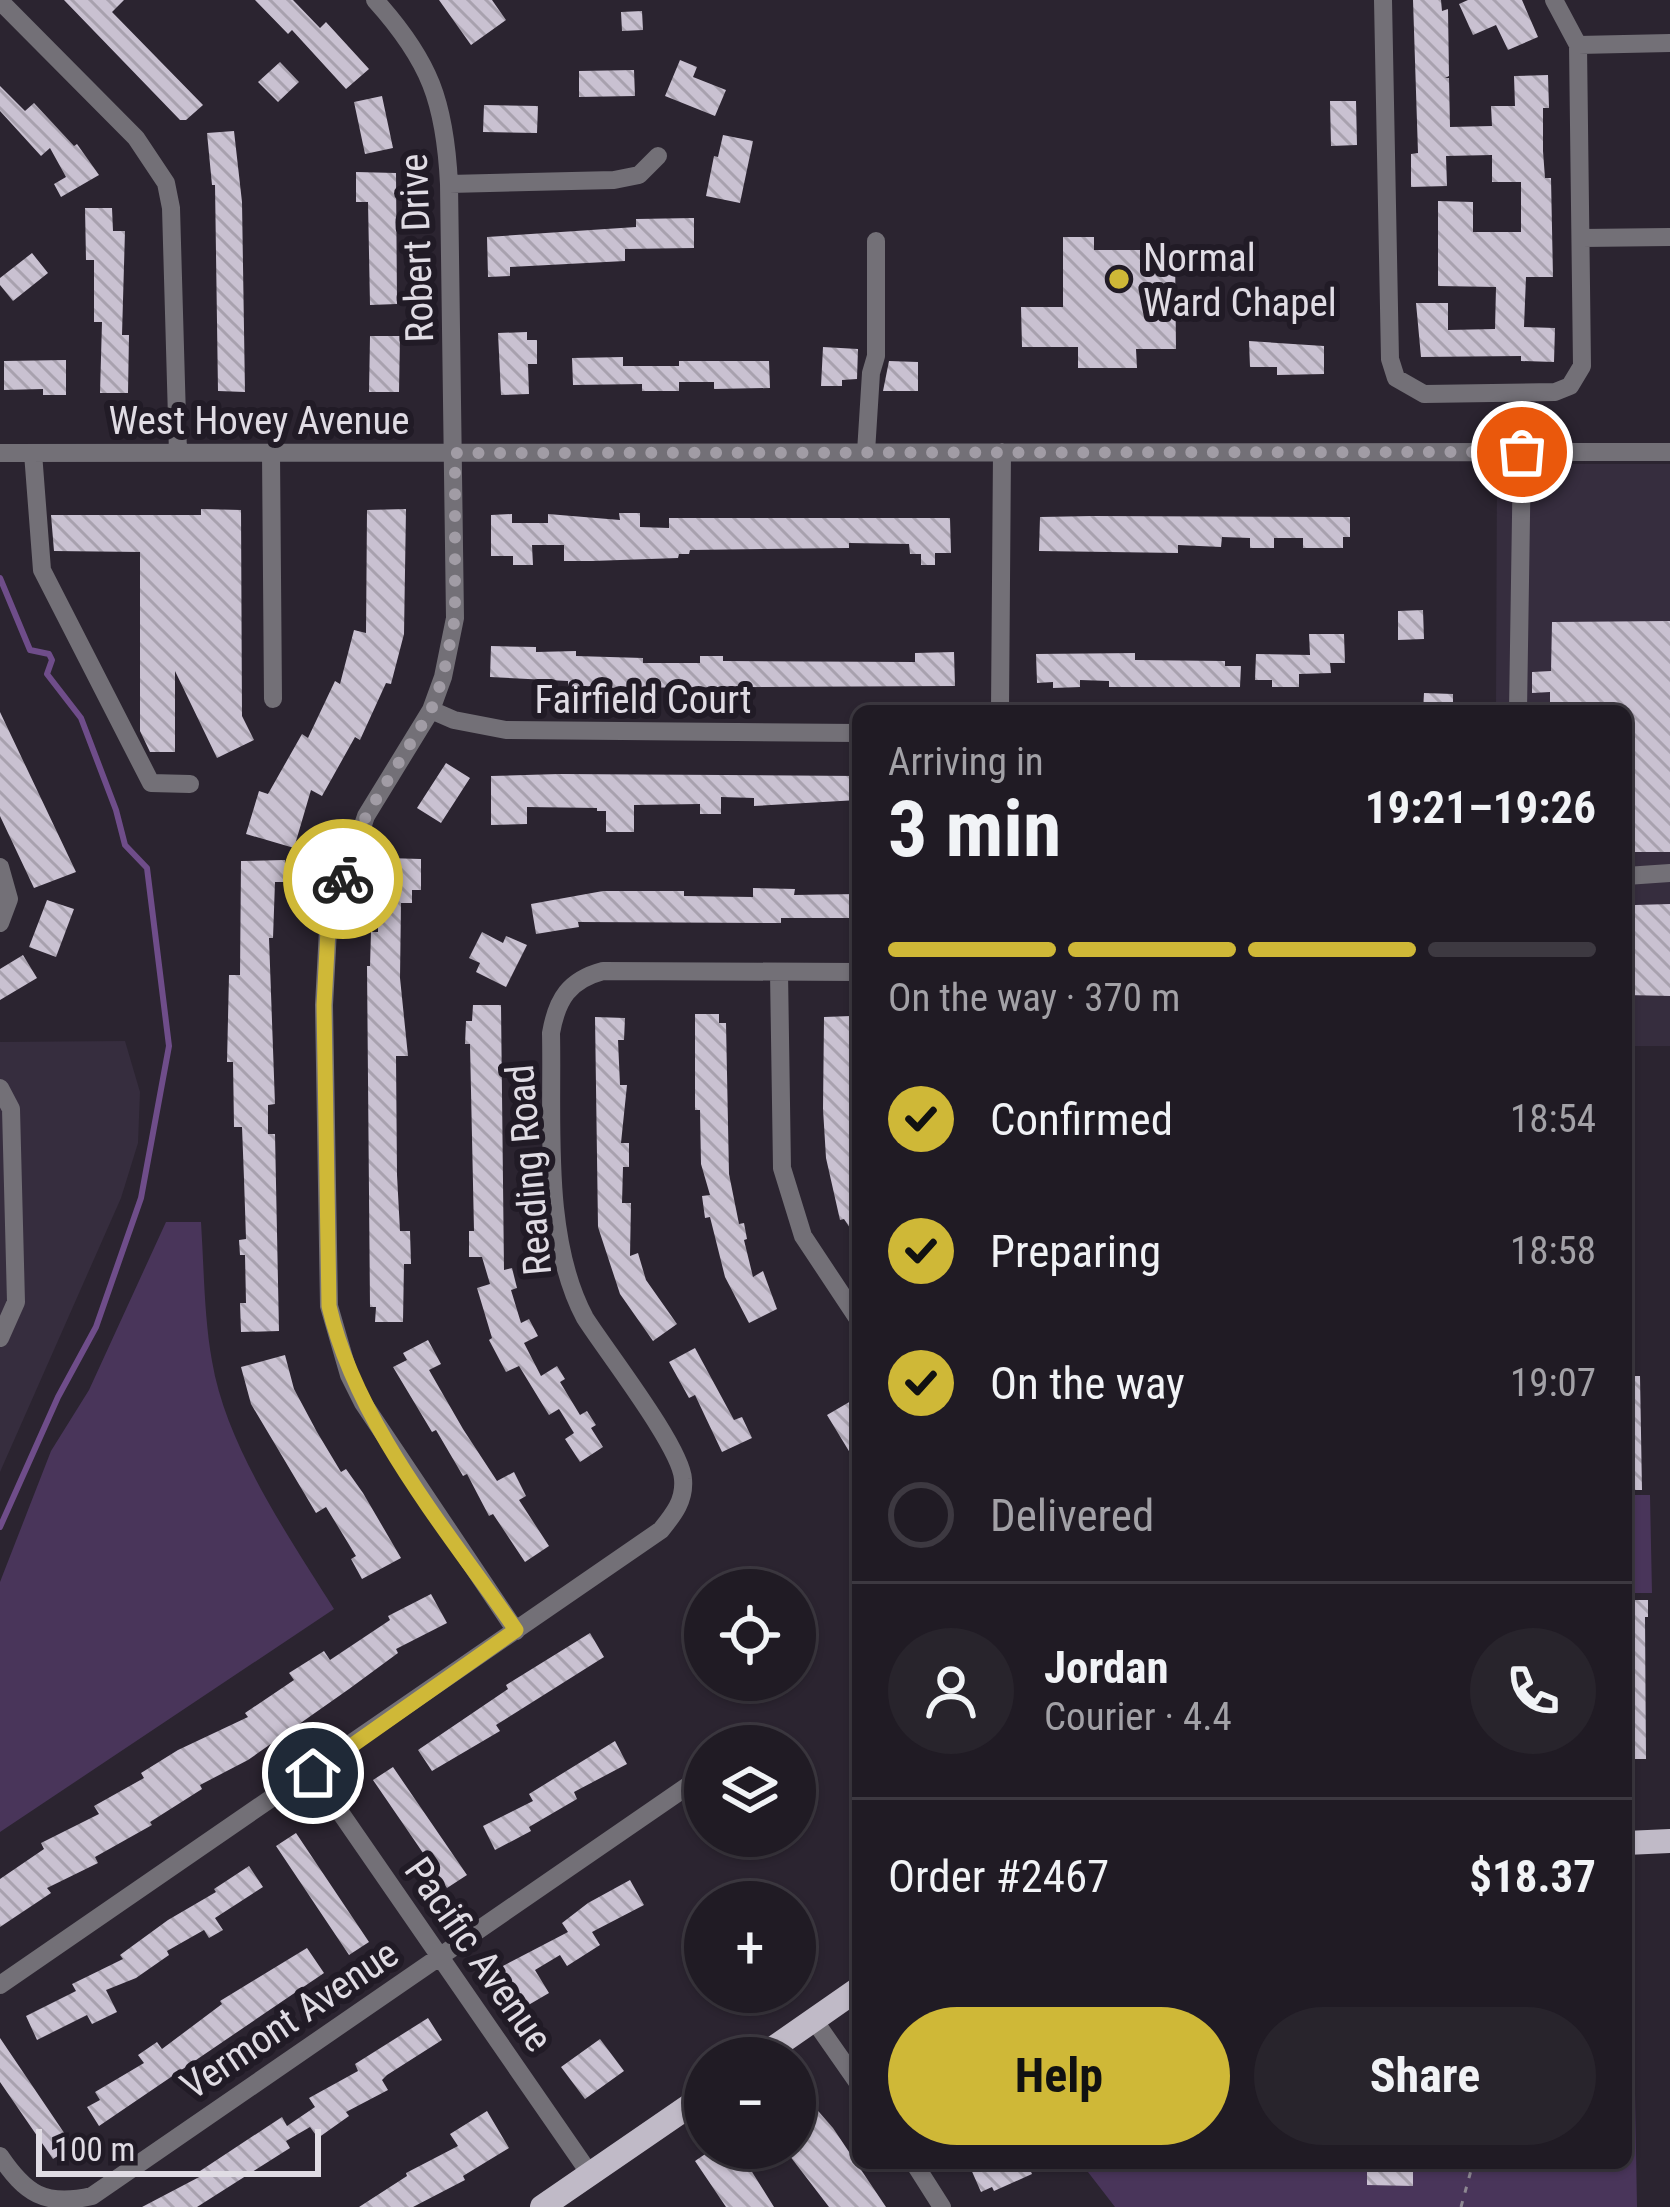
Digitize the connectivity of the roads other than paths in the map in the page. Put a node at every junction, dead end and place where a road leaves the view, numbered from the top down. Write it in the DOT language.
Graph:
graph roads {
  1 [pos="375,0"];
  2 [pos="1383,0"];
  3 [pos="1555,0"];
  4 [pos="0,2"];
  5 [pos="1670,43"];
  6 [pos="1578,45"];
  7 [pos="658,157"];
  8 [pos="449,184"];
  9 [pos="1670,237"];
  10 [pos="1582,238"];
  11 [pos="876,241"];
  12 [pos="866,452"];
  13 [pos="1002,452"];
  14 [pos="1522,452"];
  15 [pos="1670,452"];
  16 [pos="0,453"];
  17 [pos="33,453"];
  18 [pos="178,453"];
  19 [pos="271,453"];
  20 [pos="455,453"];
  21 [pos="273,699"];
  22 [pos="1000,705"];
  23 [pos="1518,705"];
  24 [pos="431,710"];
  25 [pos="852,733"];
  26 [pos="190,784"];
  27 [pos="0,868"];
  28 [pos="1670,873"];
  29 [pos="1632,876"];
  30 [pos="0,922"];
  31 [pos="779,972"];
  32 [pos="852,972"];
  33 [pos="0,1088"];
  34 [pos="852,1309"];
  35 [pos="0,1338"];
  36 [pos="516,1630"];
  37 [pos="313,1773"];
  38 [pos="684,1788"];
  39 [pos="1670,1841"];
  40 [pos="1632,1843"];
  41 [pos="441,1956"];
  42 [pos="0,1985"];
  43 [pos="852,1993"];
  44 [pos="814,2020"];
  45 [pos="789,2037"];
  46 [pos="852,2074"];
  47 [pos="684,2109"];
  48 [pos="0,2156"];
  49 [pos="918,2169"];
  50 [pos="590,2174"];
  51 [pos="542,2207"];
  52 [pos="942,2207"];
  1 -- 8 [label="street, Robert Drive"];
  2 -- 10 [label="street"];
  3 -- 6 [label="street"];
  4 -- 18 [label="street"];
  5 -- 6 [label="street"];
  6 -- 10 [label="street"];
  7 -- 8 [label="street"];
  8 -- 20 [label="street, Robert Drive"];
  9 -- 10 [label="street"];
  11 -- 12 [label="street"];
  12 -- 13 [label="street, West Hovey Avenue"];
  12 -- 20 [label="street, West Hovey Avenue"];
  13 -- 14 [label="street, West Hovey Avenue"];
  13 -- 22 [label="street"];
  14 -- 15 [label="street, West Hovey Avenue"];
  14 -- 23 [label="street"];
  16 -- 17 [label="street, West Hovey Avenue"];
  17 -- 18 [label="street, West Hovey Avenue"];
  17 -- 26 [label="street"];
  18 -- 19 [label="street, West Hovey Avenue"];
  19 -- 20 [label="street, West Hovey Avenue"];
  19 -- 21 [label="street"];
  20 -- 24 [label="street, Robert Drive"];
  24 -- 25 [label="street, Fairfield Court"];
  24 -- 36 [label="street, Robert Drive"];
  27 -- 30 [label="street"];
  28 -- 29 [label="street"];
  31 -- 32 [label="street"];
  31 -- 34 [label="street"];
  31 -- 36 [label="street, Reading Road"];
  33 -- 35 [label="street"];
  36 -- 37 [label="street, Reading Road"];
  37 -- 41 [label="street, Pacific Avenue"];
  37 -- 42 [label="street"];
  38 -- 41 [label="street"];
  39 -- 40 [label="main road"];
  41 -- 48 [label="street, Vermont Avenue"];
  41 -- 50 [label="street, Pacific Avenue"];
  43 -- 44 [label="main road"];
  44 -- 45 [label="main road"];
  44 -- 46 [label="street"];
  47 -- 50 [label="main road"];
  49 -- 52 [label="street"];
  50 -- 51 [label="main road"];
}
